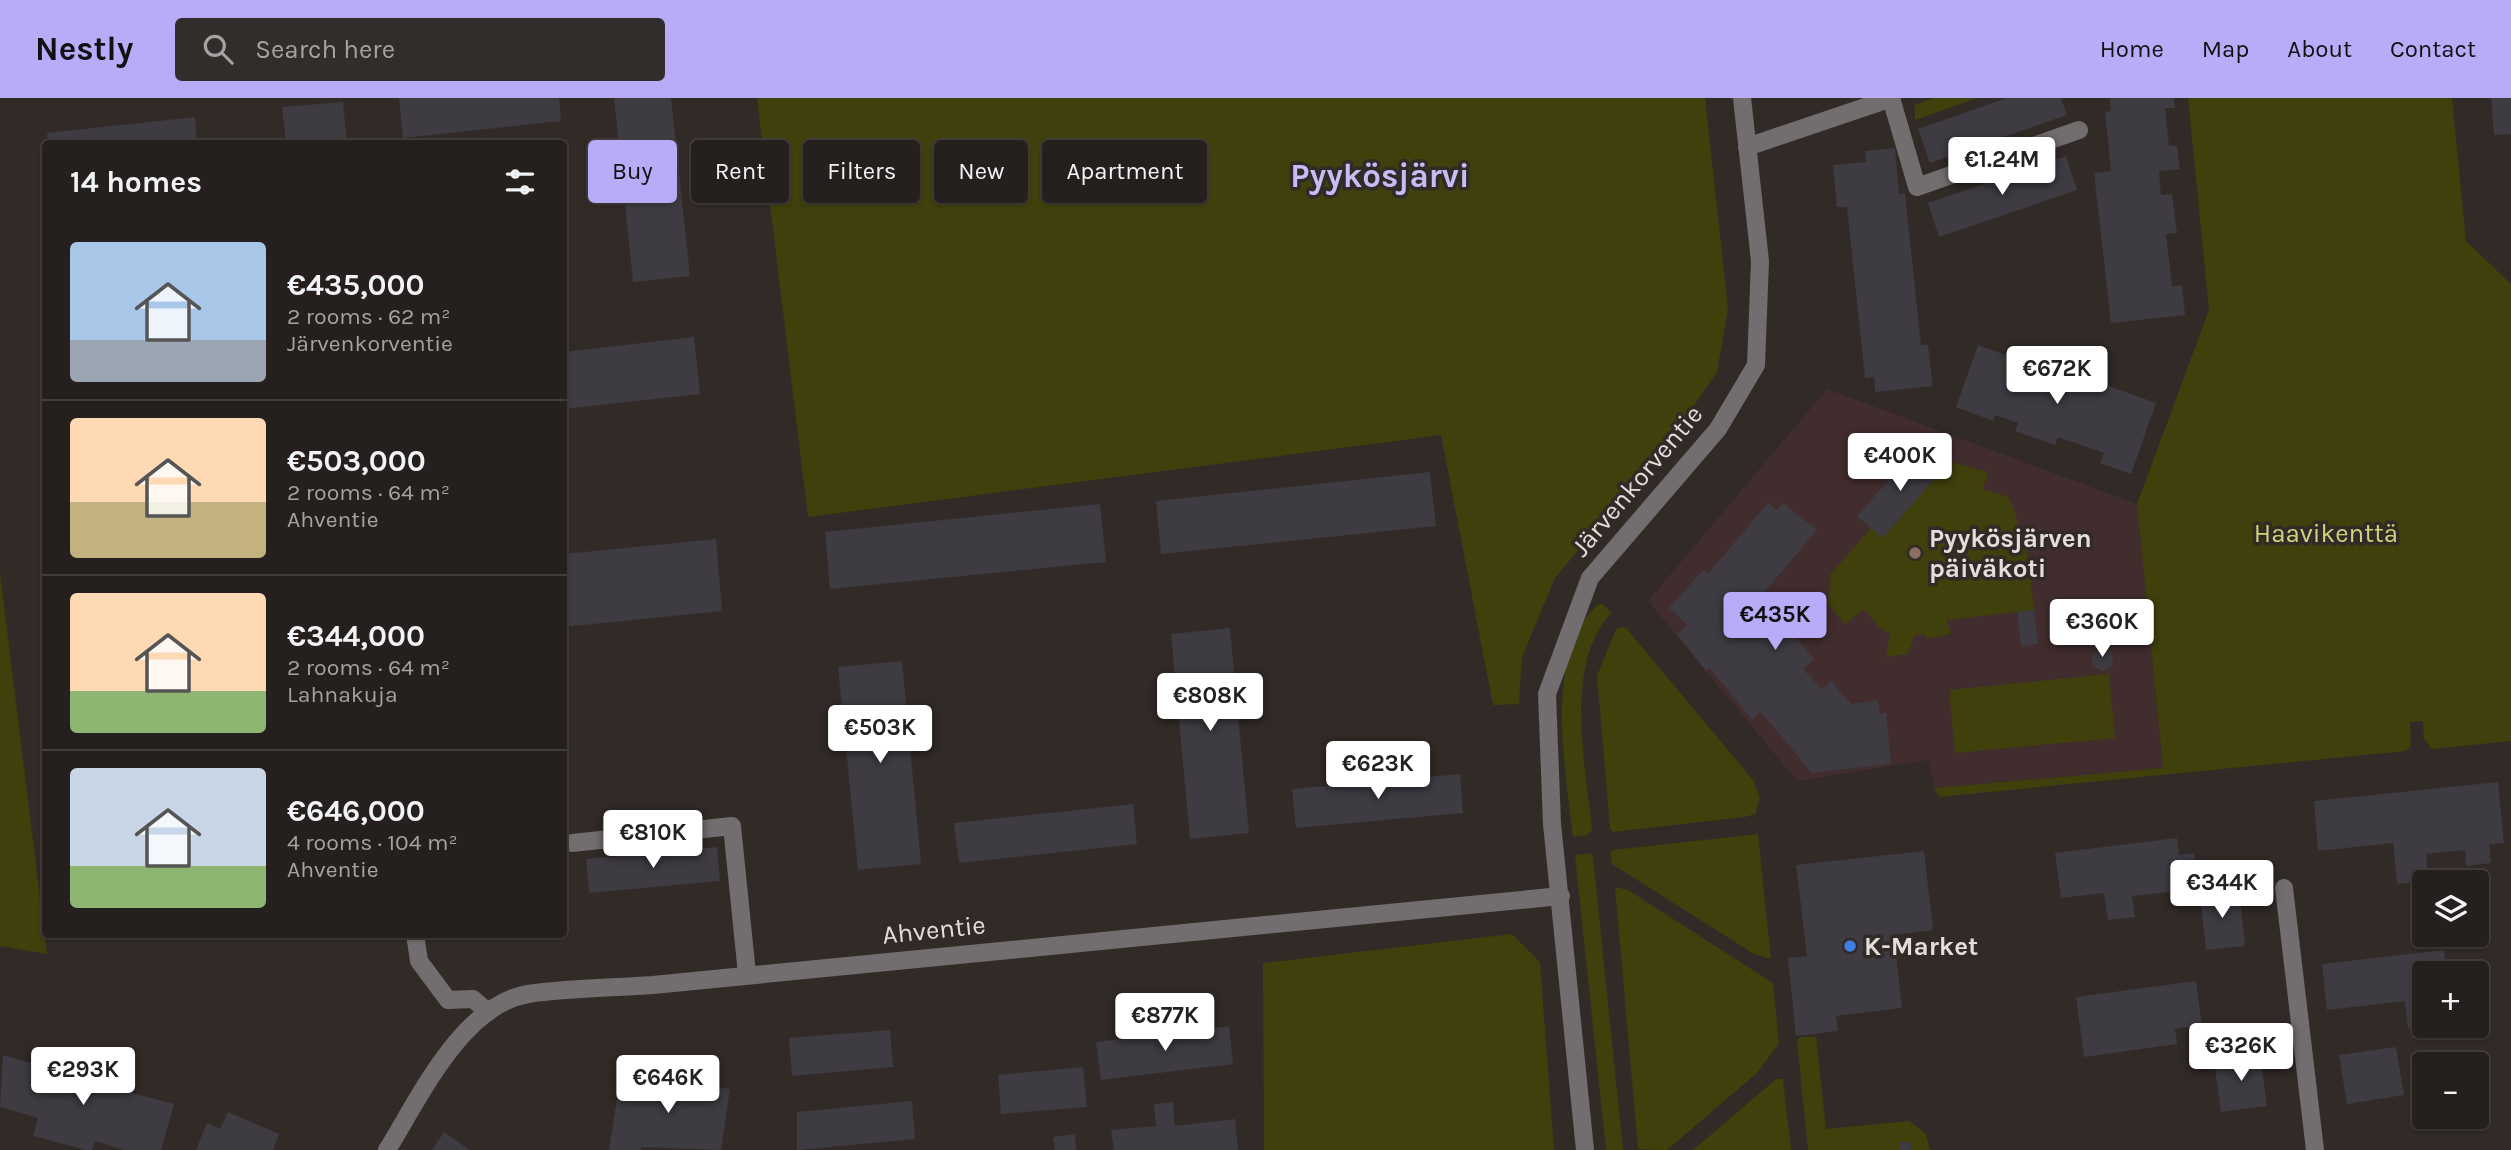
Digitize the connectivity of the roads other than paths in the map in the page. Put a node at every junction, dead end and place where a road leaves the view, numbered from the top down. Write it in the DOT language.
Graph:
graph roads {
  1 [pos="1742,98"];
  2 [pos="1892,98"];
  3 [pos="2079,130"];
  4 [pos="1747,146"];
  5 [pos="572,843"];
  6 [pos="2284,888"];
  7 [pos="1561,896"];
  8 [pos="416,938"];
  9 [pos="747,974"];
  10 [pos="488,1012"];
  11 [pos="387,1150"];
  12 [pos="1585,1150"];
  13 [pos="2315,1150"];
  1 -- 4 [label="street, Järvenkorventie"];
  2 -- 3 [label="street"];
  2 -- 4 [label="street"];
  4 -- 7 [label="street, Järvenkorventie"];
  5 -- 9 [label="street"];
  6 -- 13 [label="street"];
  7 -- 9 [label="street, Ahventie"];
  7 -- 12 [label="street, Järvenkorventie"];
  8 -- 10 [label="street"];
  9 -- 10 [label="street, Ahventie"];
  10 -- 11 [label="street, Ahventie"];
}
